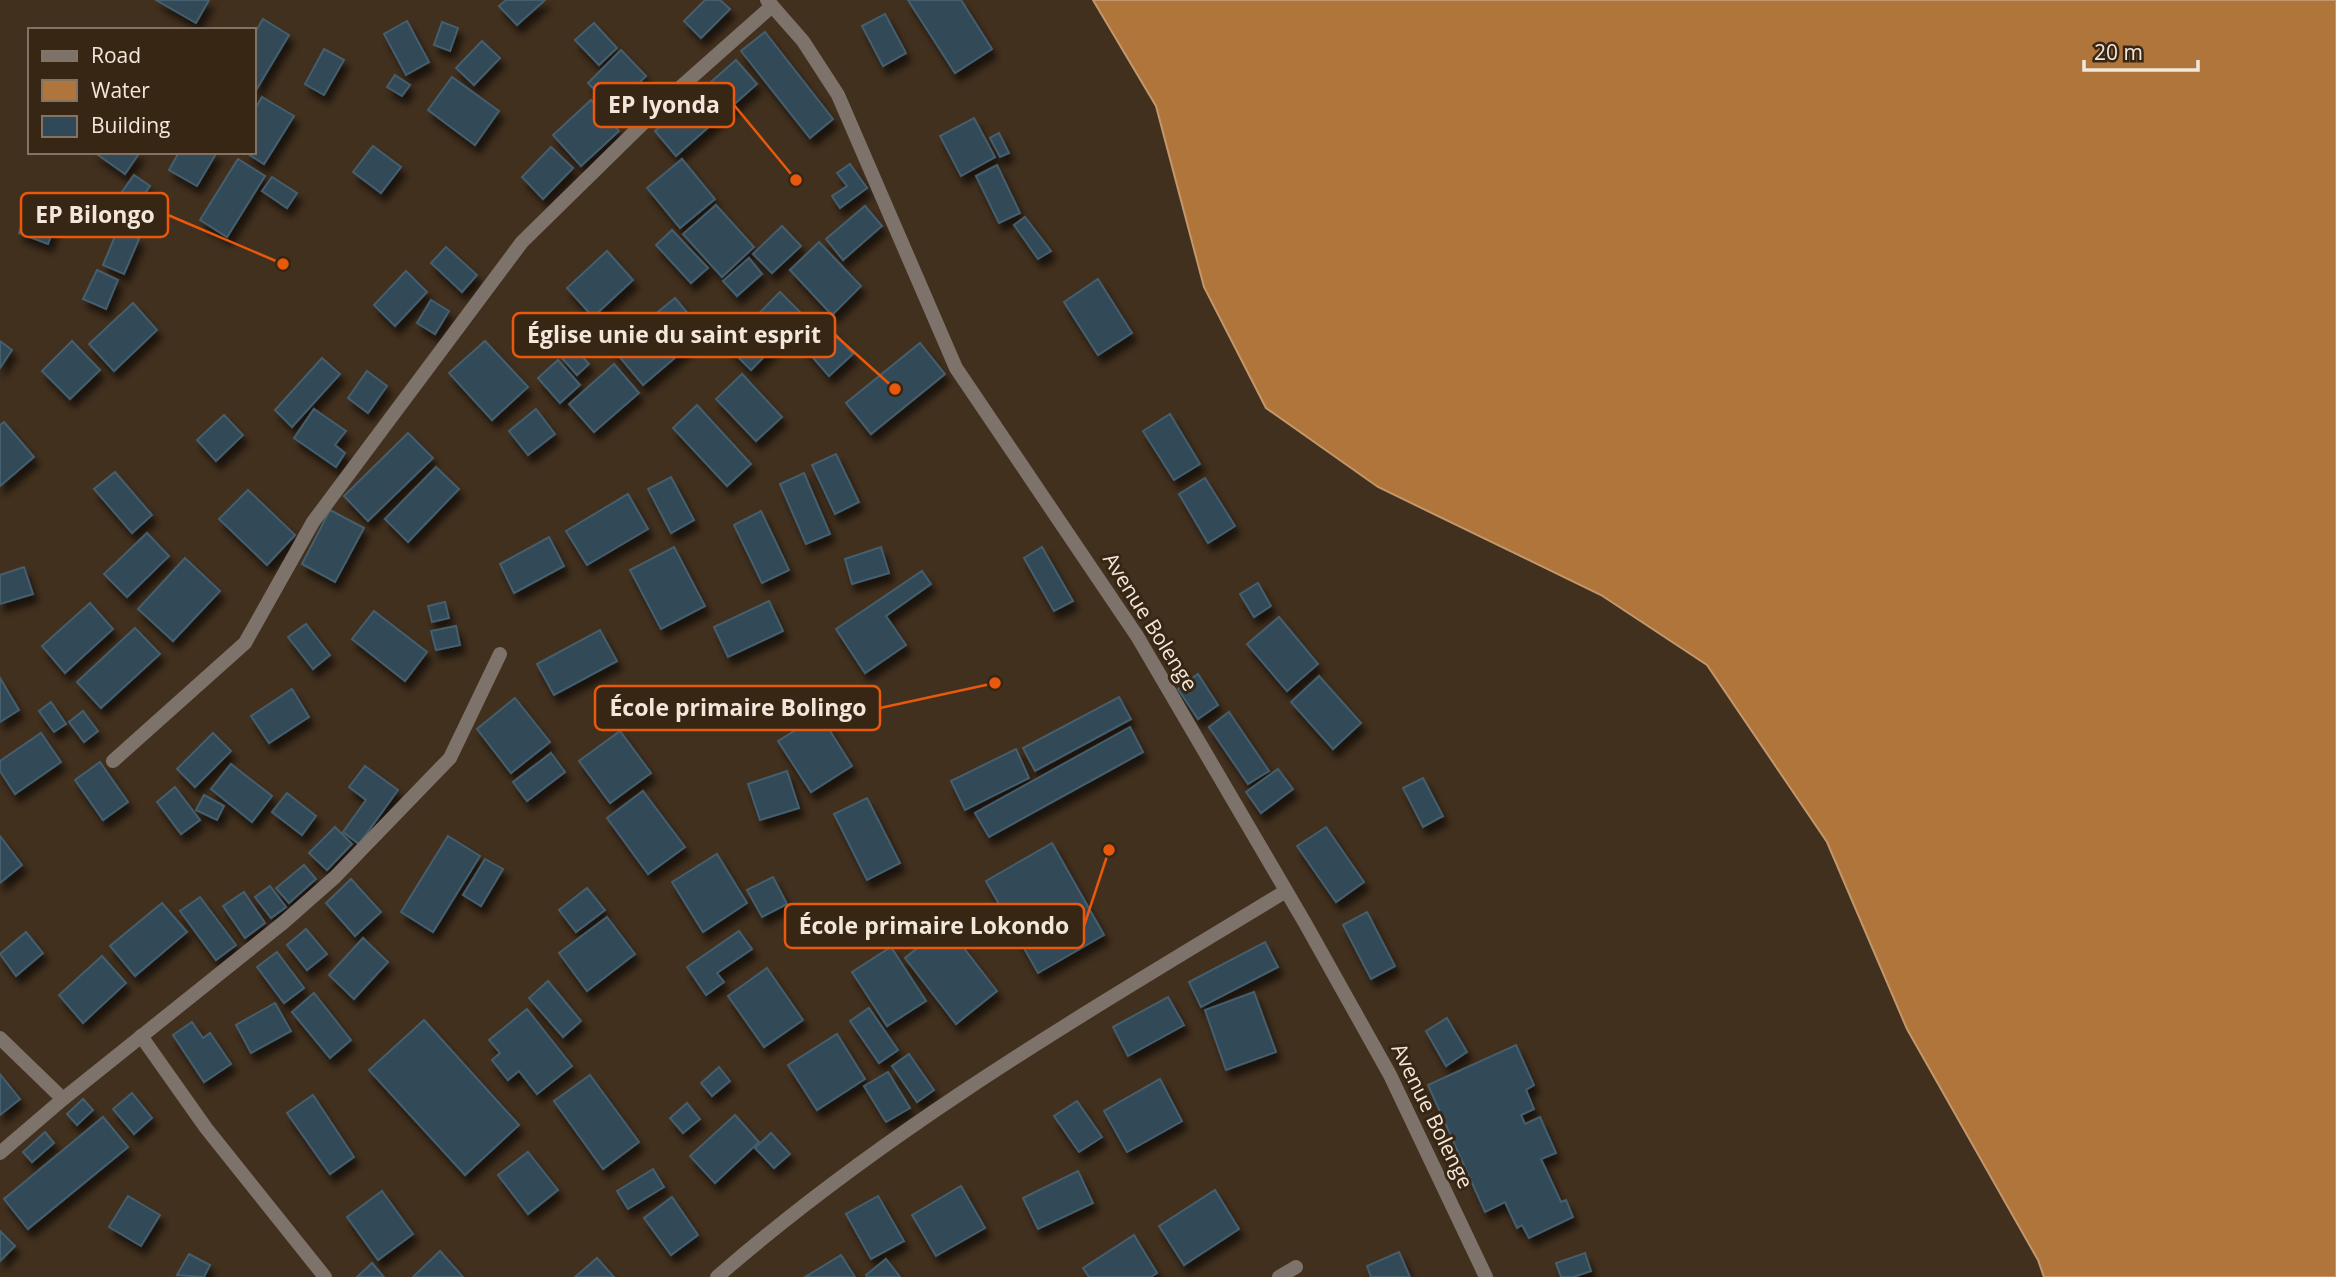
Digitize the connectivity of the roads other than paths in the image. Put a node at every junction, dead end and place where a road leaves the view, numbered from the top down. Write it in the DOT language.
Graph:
graph roads {
  1 [pos="770,3"];
  2 [pos="500,654"];
  3 [pos="113,761"];
  4 [pos="1286,891"];
  5 [pos="141,1036"];
  6 [pos="0,1038"];
  7 [pos="63,1099"];
  8 [pos="0,1153"];
  9 [pos="1296,1267"];
  10 [pos="325,1277"];
  11 [pos="717,1277"];
  12 [pos="1279,1277"];
  13 [pos="1486,1277"];
  1 -- 3 [label="street"];
  1 -- 4 [label="street, Avenue Bolenge"];
  2 -- 5 [label="street"];
  4 -- 11 [label="street"];
  4 -- 13 [label="street, Avenue Bolenge"];
  5 -- 7 [label="street"];
  5 -- 10 [label="street"];
  6 -- 7 [label="street"];
  7 -- 8 [label="street"];
  9 -- 12 [label="street"];
}
